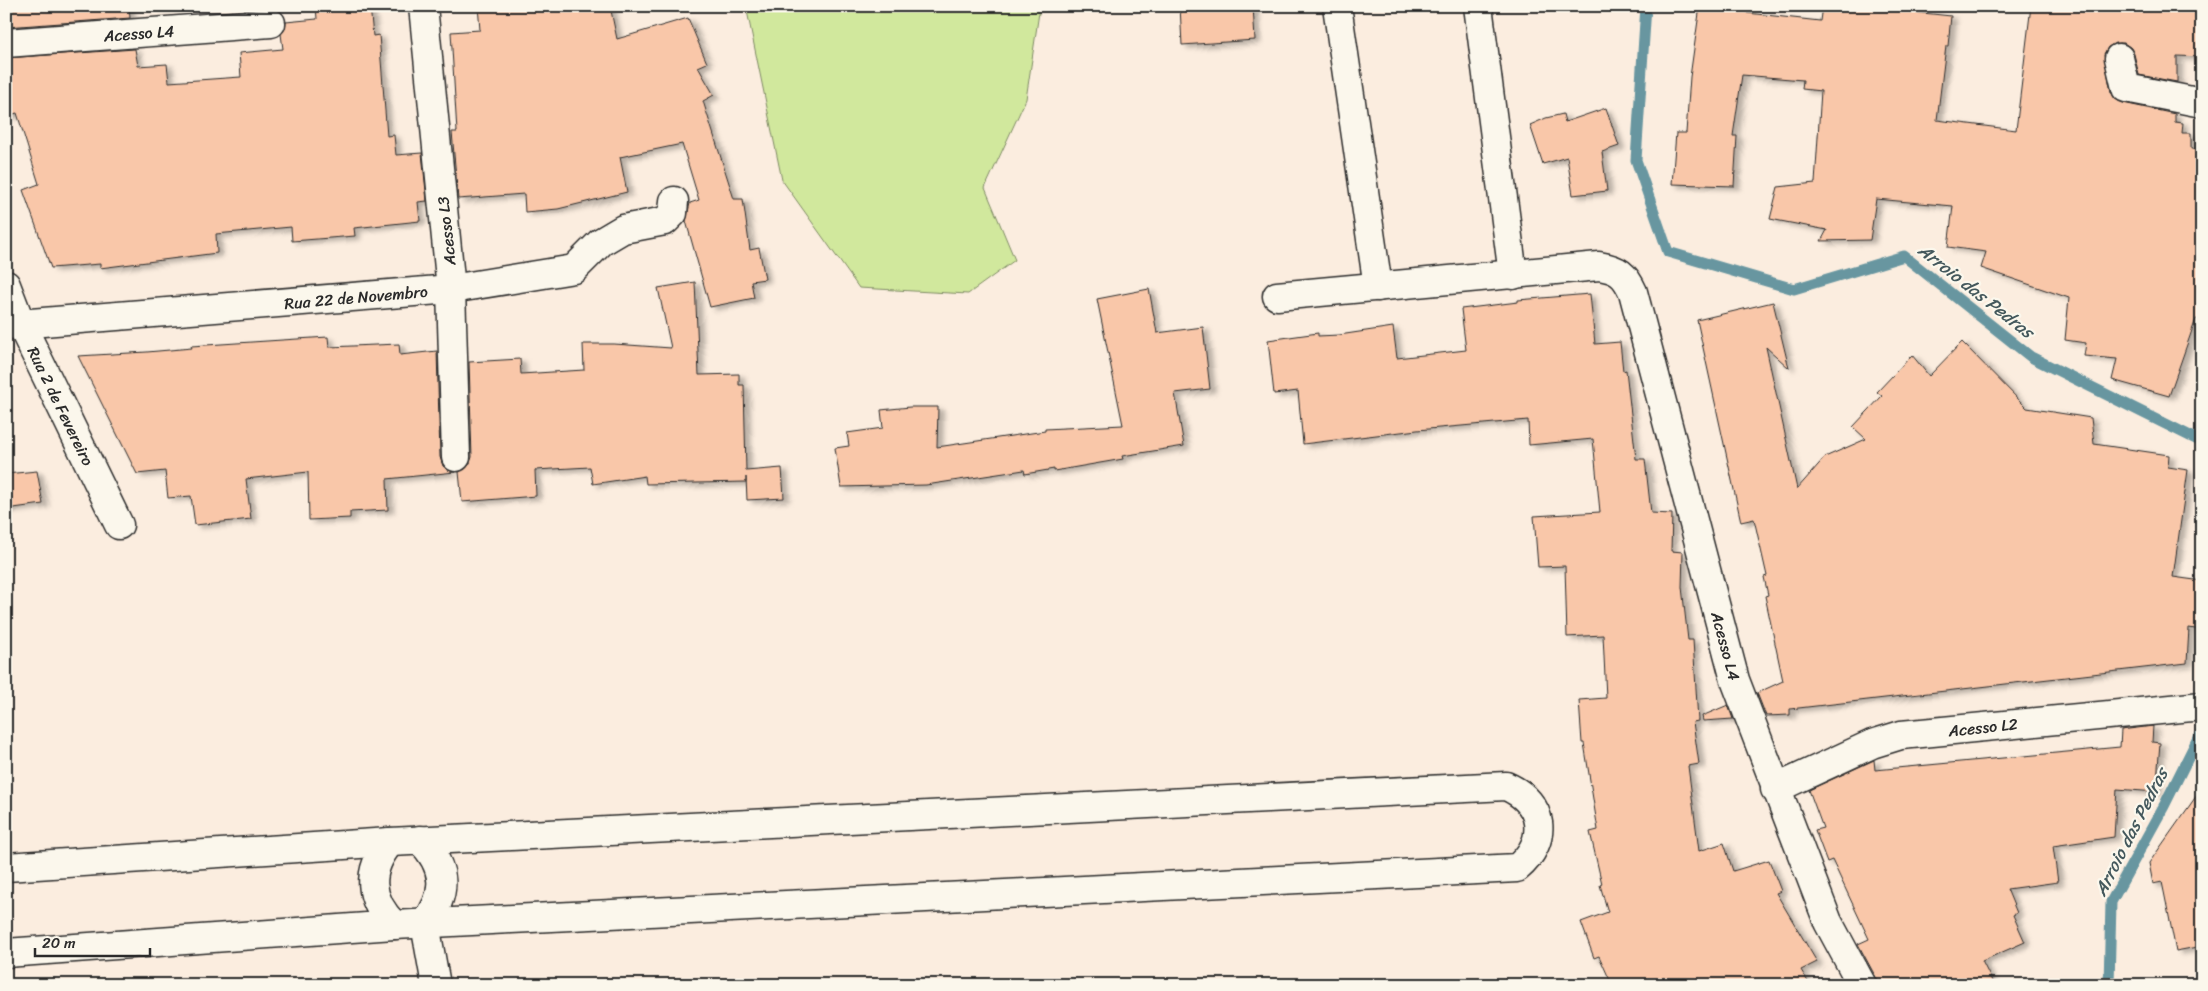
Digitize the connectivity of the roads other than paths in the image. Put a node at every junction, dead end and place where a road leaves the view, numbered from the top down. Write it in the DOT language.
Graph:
graph roads {
  1 [pos="424,6"];
  2 [pos="1338,6"];
  3 [pos="1478,6"];
  4 [pos="271,23"];
  5 [pos="6,43"];
  6 [pos="2119,58"];
  7 [pos="2202,103"];
  8 [pos="674,201"];
  9 [pos="1513,274"];
  10 [pos="6,285"];
  11 [pos="1378,287"];
  12 [pos="451,289"];
  13 [pos="1277,296"];
  14 [pos="14,325"];
  15 [pos="456,457"];
  16 [pos="119,525"];
  17 [pos="2202,706"];
  18 [pos="1775,788"];
  19 [pos="420,840"];
  20 [pos="390,842"];
  21 [pos="6,867"];
  22 [pos="425,924"];
  23 [pos="394,925"];
  24 [pos="6,953"];
  25 [pos="436,985"];
  26 [pos="1862,985"];
  1 -- 12 [label="street, Acesso L3"];
  2 -- 11 [label="street"];
  3 -- 9 [label="street"];
  4 -- 5 [label="street, Acesso L4"];
  6 -- 7 [label="street"];
  8 -- 12 [label="street, Rua 22 de Novembro"];
  9 -- 11 [label="street"];
  9 -- 18 [label="street, Acesso L4"];
  10 -- 14 [label="street, Rua 2 de Fevereiro"];
  11 -- 13 [label="street"];
  12 -- 14 [label="street, Rua 22 de Novembro"];
  12 -- 15 [label="street, Acesso L3"];
  14 -- 16 [label="street, Rua 2 de Fevereiro"];
  17 -- 18 [label="street, Acesso L2"];
  18 -- 26 [label="street, Acesso L4"];
  19 -- 20 [label="street"];
  19 -- 22 [label="street"];
  19 -- 22 [label="street"];
  20 -- 21 [label="street"];
  20 -- 23 [label="street"];
  22 -- 23 [label="street"];
  22 -- 25 [label="street"];
  23 -- 24 [label="street"];
}
